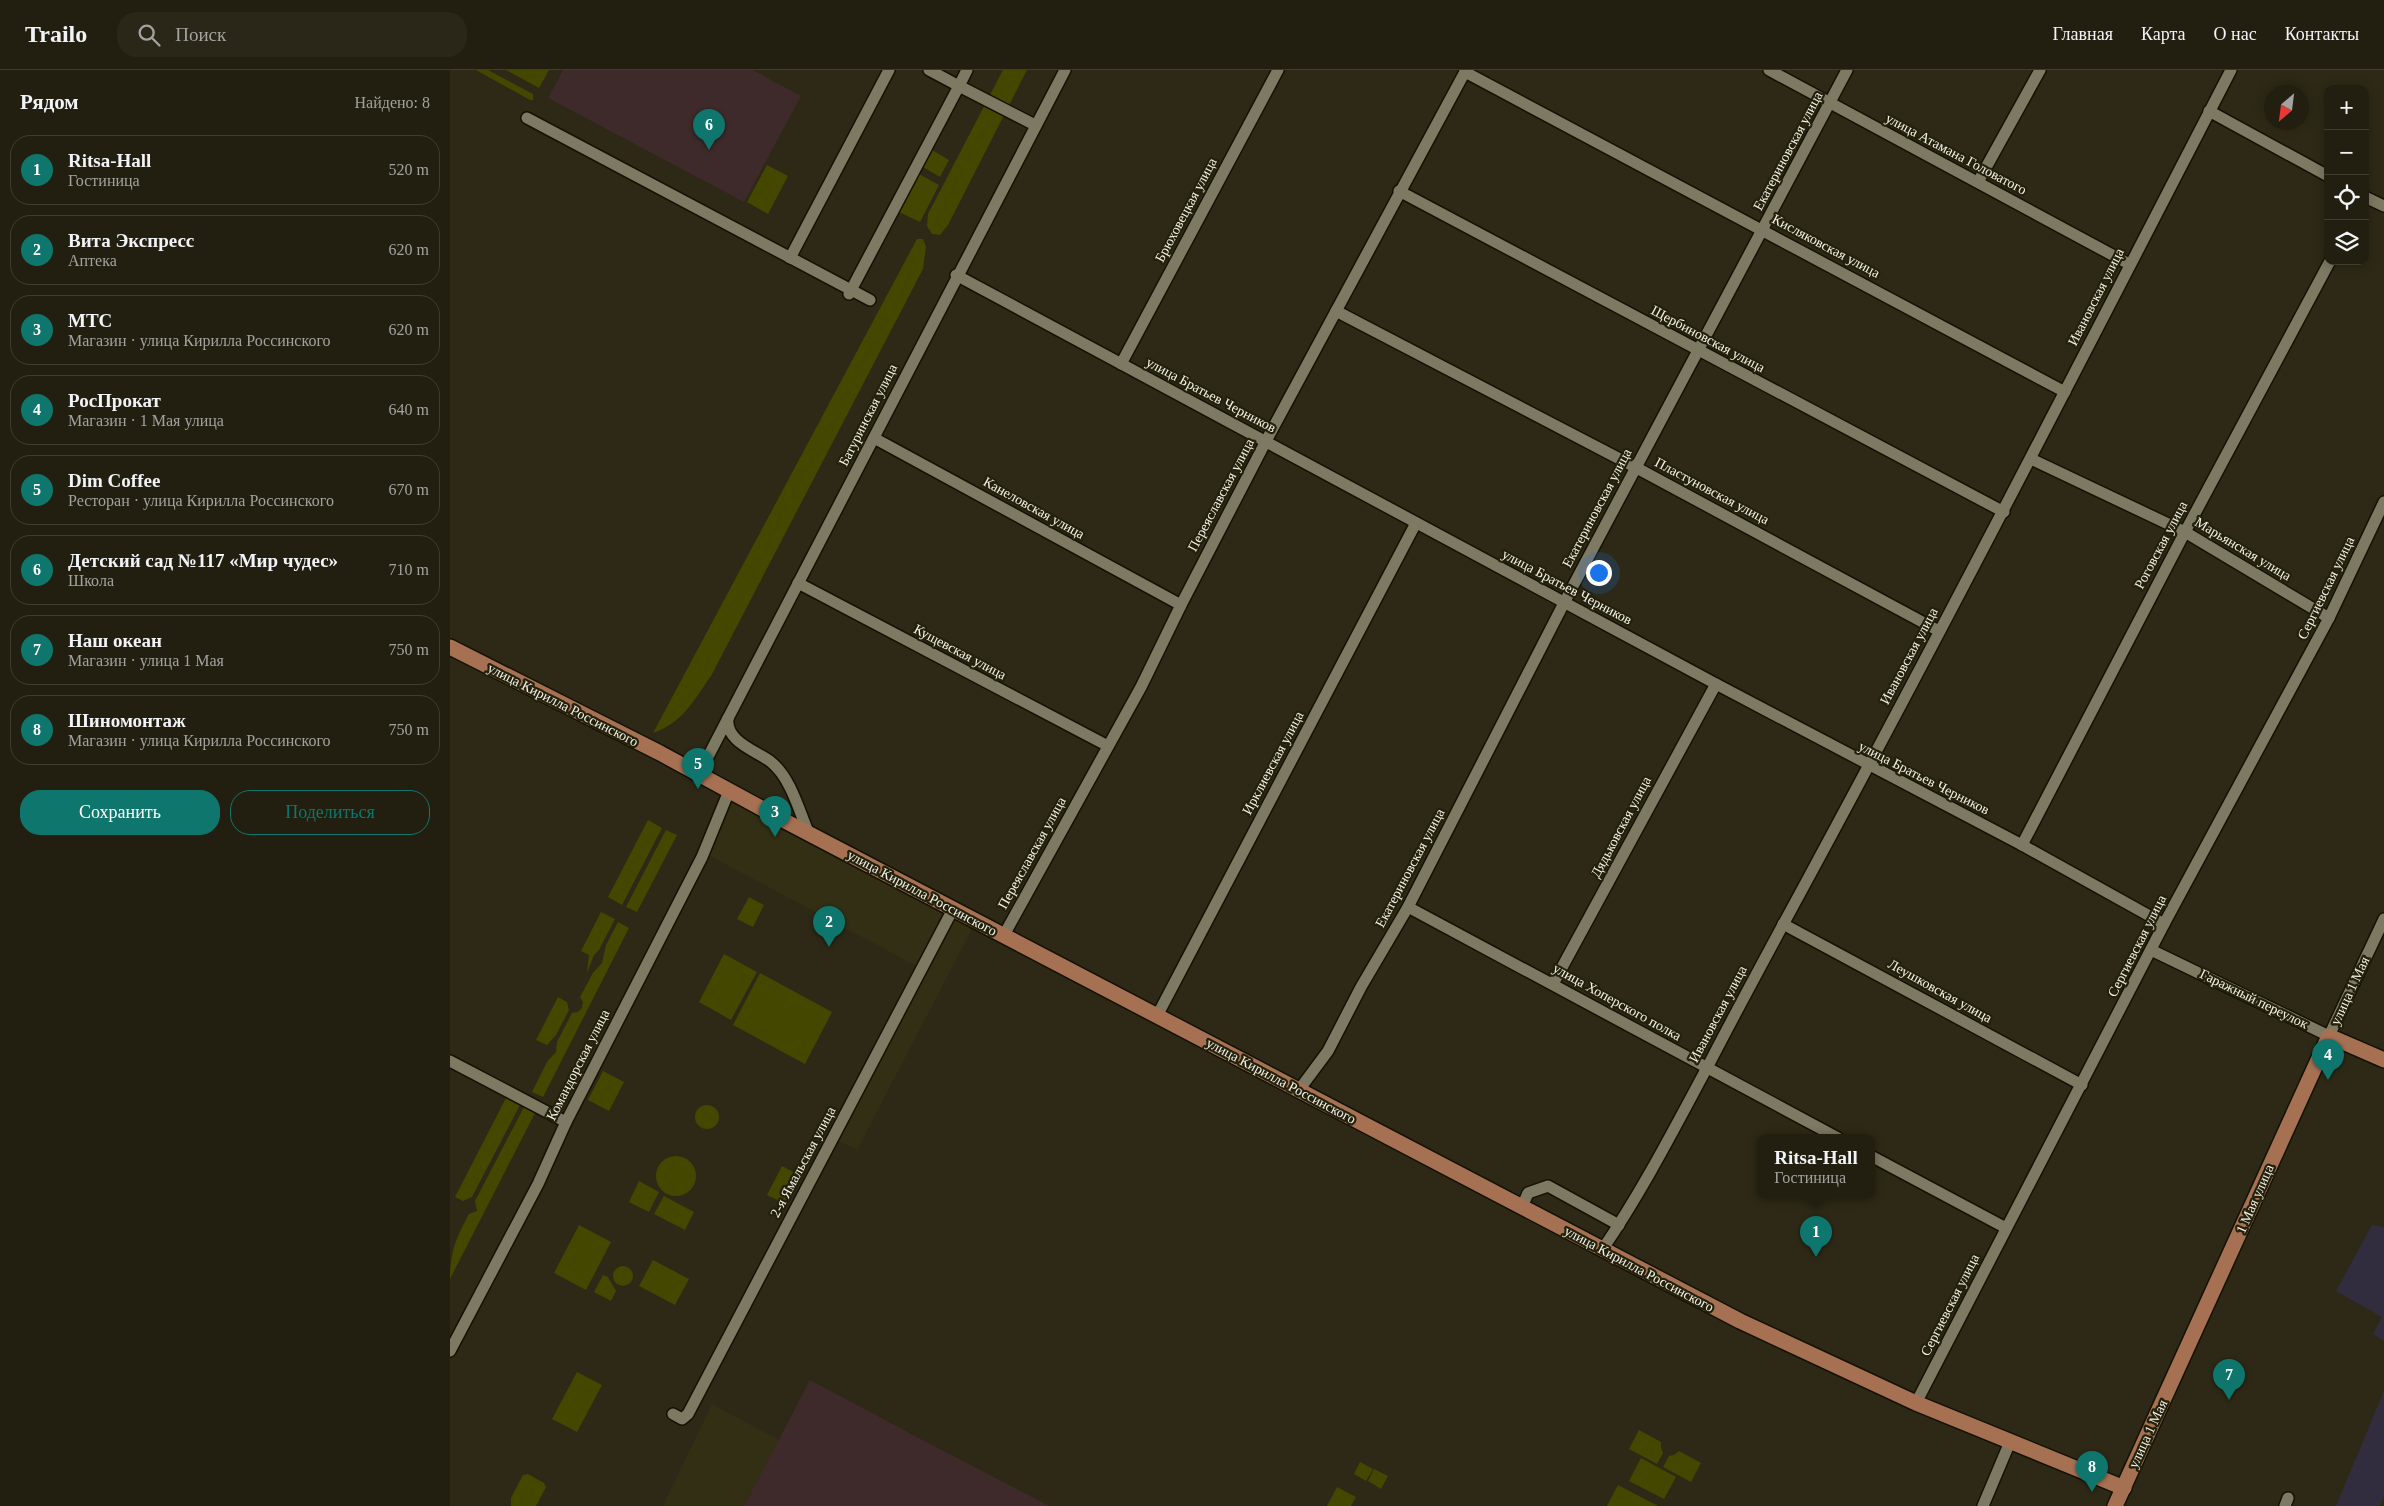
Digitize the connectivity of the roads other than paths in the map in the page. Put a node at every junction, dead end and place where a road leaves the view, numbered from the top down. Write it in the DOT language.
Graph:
graph roads {
  1 [pos="890,70"];
  2 [pos="929,70"];
  3 [pos="967,70"];
  4 [pos="1065,70"];
  5 [pos="1278,70"];
  6 [pos="1769,70"];
  7 [pos="1848,70"];
  8 [pos="2040,70"];
  9 [pos="2231,70"];
  10 [pos="1465,71"];
  11 [pos="959,86"];
  12 [pos="1830,103"];
  13 [pos="2210,111"];
  14 [pos="527,118"];
  15 [pos="1035,125"];
  16 [pos="2326,175"];
  17 [pos="1978,182"];
  18 [pos="1399,192"];
  19 [pos="2369,199"];
  20 [pos="2384,206"];
  21 [pos="1763,230"];
  22 [pos="790,258"];
  23 [pos="2129,264"];
  24 [pos="2328,265"];
  25 [pos="956,275"];
  26 [pos="850,292"];
  27 [pos="870,300"];
  28 [pos="1336,311"];
  29 [pos="1697,350"];
  30 [pos="1121,364"];
  31 [pos="2066,392"];
  32 [pos="874,438"];
  33 [pos="1266,441"];
  34 [pos="2031,459"];
  35 [pos="1635,467"];
  36 [pos="2384,502"];
  37 [pos="2004,512"];
  38 [pos="1416,523"];
  39 [pos="2185,532"];
  40 [pos="798,583"];
  41 [pos="1564,603"];
  42 [pos="1181,605"];
  43 [pos="2329,618"];
  44 [pos="1939,631"];
  45 [pos="450,648"];
  46 [pos="1716,684"];
  47 [pos="728,718"];
  48 [pos="1108,746"];
  49 [pos="1868,766"];
  50 [pos="699,774"];
  51 [pos="729,791"];
  52 [pos="809,834"];
  53 [pos="2022,845"];
  54 [pos="1408,907"];
  55 [pos="953,908"];
  56 [pos="2384,919"];
  57 [pos="1783,924"];
  58 [pos="2164,924"];
  59 [pos="1004,935"];
  60 [pos="2151,950"];
  61 [pos="1553,984"];
  62 [pos="1157,1016"];
  63 [pos="2328,1039"];
  64 [pos="450,1061"];
  65 [pos="2384,1061"];
  66 [pos="1707,1068"];
  67 [pos="2082,1085"];
  68 [pos="1299,1090"];
  69 [pos="566,1122"];
  70 [pos="1831,1134"];
  71 [pos="1875,1158"];
  72 [pos="1522,1207"];
  73 [pos="1619,1225"];
  74 [pos="2006,1228"];
  75 [pos="1602,1250"];
  76 [pos="450,1351"];
  77 [pos="2181,1362"];
  78 [pos="1916,1403"];
  79 [pos="672,1414"];
  80 [pos="2010,1442"];
  81 [pos="2124,1488"];
  82 [pos="1983,1506"];
  83 [pos="2116,1506"];
  1 -- 22 [label="street"];
  2 -- 11 [label="street"];
  3 -- 11 [label="street"];
  4 -- 15 [label="street, Батуринская улица"];
  5 -- 30 [label="street, Брюховецкая улица"];
  6 -- 12 [label="street, улица Атамана Головатого"];
  7 -- 12 [label="street, Екатериновская улица"];
  8 -- 17 [label="street"];
  9 -- 13 [label="street, Ивановская улица"];
  10 -- 18 [label="street, Переяславская улица"];
  10 -- 21 [label="street, Кисляковская улица"];
  11 -- 15 [label="street"];
  11 -- 26 [label="street"];
  12 -- 17 [label="street, улица Атамана Головатого"];
  12 -- 21 [label="street, Екатериновская улица"];
  13 -- 16 [label="street"];
  13 -- 23 [label="street, Ивановская улица"];
  14 -- 22 [label="street"];
  15 -- 25 [label="street, Батуринская улица"];
  17 -- 23 [label="street, улица Атамана Головатого"];
  18 -- 28 [label="street, Переяславская улица"];
  18 -- 29 [label="street, Щербиновская улица"];
  19 -- 20 [label="street"];
  21 -- 29 [label="street, Екатериновская улица"];
  21 -- 31 [label="street, Кисляковская улица"];
  22 -- 26 [label="street"];
  23 -- 31 [label="street, Ивановская улица"];
  24 -- 39 [label="street, Роговская улица"];
  25 -- 30 [label="street, улица Братьев Черников"];
  25 -- 32 [label="street, Батуринская улица"];
  26 -- 27 [label="street"];
  28 -- 33 [label="street, Переяславская улица"];
  28 -- 35 [label="street, Пластуновская улица"];
  29 -- 35 [label="street, Екатериновская улица"];
  29 -- 37 [label="street, Щербиновская улица"];
  30 -- 33 [label="street, улица Братьев Черников"];
  31 -- 34 [label="street, Ивановская улица"];
  32 -- 40 [label="street, Батуринская улица"];
  32 -- 42 [label="street, Канеловская улица"];
  33 -- 38 [label="street, улица Братьев Черников"];
  33 -- 42 [label="street, Переяславская улица"];
  34 -- 37 [label="street, Ивановская улица"];
  34 -- 39 [label="street, Марьянская улица"];
  35 -- 41 [label="street, Екатериновская улица"];
  35 -- 44 [label="street, Пластуновская улица"];
  36 -- 43 [label="street, Сергиевская улица"];
  37 -- 44 [label="street, Ивановская улица"];
  38 -- 41 [label="street, улица Братьев Черников"];
  38 -- 62 [label="street, Ирклиевская улица"];
  39 -- 43 [label="street, Марьянская улица"];
  39 -- 53 [label="street, Роговская улица"];
  40 -- 47 [label="street, Батуринская улица"];
  40 -- 48 [label="street, Кущевская улица"];
  41 -- 46 [label="street, улица Братьев Черников"];
  41 -- 54 [label="street, Екатериновская улица"];
  42 -- 48 [label="street, Переяславская улица"];
  43 -- 58 [label="street, Сергиевская улица"];
  44 -- 49 [label="street, Ивановская улица"];
  45 -- 50 [label="main road, улица Кирилла Россинского"];
  46 -- 49 [label="street, улица Братьев Черников"];
  46 -- 61 [label="street, Дядьковская улица"];
  47 -- 50 [label="street, Батуринская улица"];
  47 -- 52 [label="street"];
  48 -- 59 [label="street, Переяславская улица"];
  49 -- 53 [label="street, улица Братьев Черников"];
  49 -- 57 [label="street, Ивановская улица"];
  50 -- 51 [label="main road, улица Кирилла Россинского"];
  51 -- 52 [label="main road, улица Кирилла Россинского"];
  51 -- 69 [label="street, Командорская улица"];
  52 -- 55 [label="main road, улица Кирилла Россинского"];
  53 -- 58 [label="street, улица Братьев Черников"];
  54 -- 61 [label="street, улица Хоперского полка"];
  54 -- 68 [label="street, Екатериновская улица"];
  55 -- 59 [label="main road, улица Кирилла Россинского"];
  55 -- 79 [label="street, 2-я Ямальская улица"];
  56 -- 63 [label="street, улица 1 Мая"];
  57 -- 66 [label="street, Ивановская улица"];
  57 -- 67 [label="street, Леушковская улица"];
  58 -- 60 [label="street, Сергиевская улица"];
  59 -- 62 [label="main road, улица Кирилла Россинского"];
  60 -- 63 [label="street, Гаражный переулок"];
  60 -- 67 [label="street, Сергиевская улица"];
  61 -- 66 [label="street, улица Хоперского полка"];
  62 -- 68 [label="main road, улица Кирилла Россинского"];
  63 -- 65 [label="main road, Гаражный переулок"];
  63 -- 77 [label="main road, 1 Мая улица"];
  64 -- 69 [label="street"];
  66 -- 70 [label="street, улица Хоперского полка"];
  66 -- 73 [label="street, Ивановская улица"];
  67 -- 74 [label="street, Сергиевская улица"];
  68 -- 72 [label="main road, улица Кирилла Россинского"];
  69 -- 76 [label="street, Командорская улица"];
  71 -- 74 [label="street"];
  72 -- 73 [label="street"];
  72 -- 75 [label="main road, улица Кирилла Россинского"];
  73 -- 75 [label="street, Ивановская улица"];
  74 -- 78 [label="street, Сергиевская улица"];
  75 -- 78 [label="main road, улица Кирилла Россинского"];
  77 -- 81 [label="main road, улица 1 Мая"];
  78 -- 80 [label="main road, улица Кирилла Россинского"];
  80 -- 81 [label="main road, улица Кирилла Россинского"];
  80 -- 82 [label="street"];
  81 -- 83 [label="main road, улица 1 Мая"];
}
